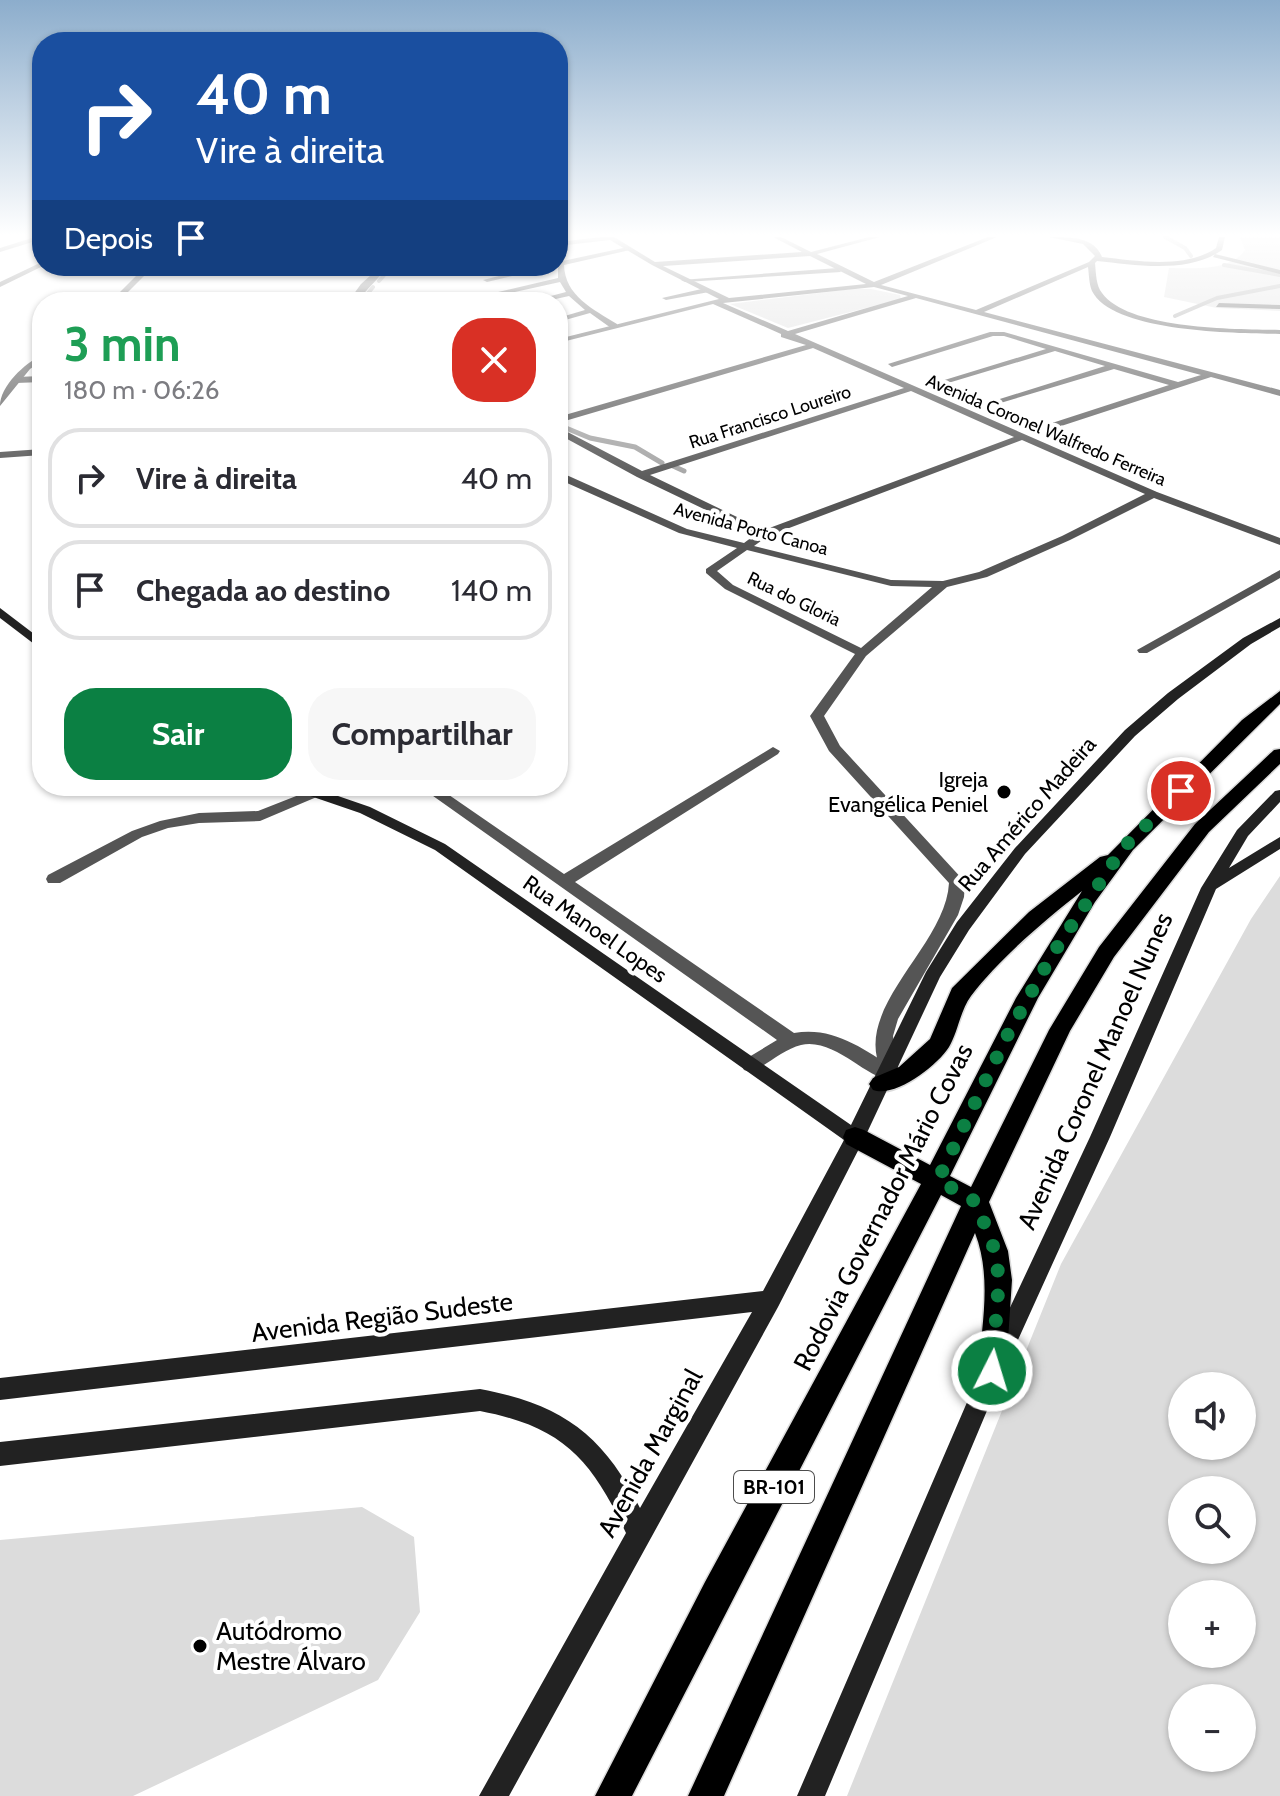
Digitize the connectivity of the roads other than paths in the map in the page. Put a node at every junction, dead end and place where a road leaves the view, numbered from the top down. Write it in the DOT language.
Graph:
graph roads {
  1 [pos="606,321"];
  2 [pos="636,321"];
  3 [pos="754,321"];
  4 [pos="832,321"];
  5 [pos="1005,321"];
  6 [pos="1158,321"];
  7 [pos="614,326"];
  8 [pos="1280,332"];
  9 [pos="784,335"];
  10 [pos="568,338"];
  11 [pos="813,346"];
  12 [pos="1055,348"];
  13 [pos="892,364"];
  14 [pos="32,366"];
  15 [pos="1114,366"];
  16 [pos="1212,374"];
  17 [pos="32,379"];
  18 [pos="16,380"];
  19 [pos="941,384"];
  20 [pos="1179,385"];
  21 [pos="910,389"];
  22 [pos="1280,393"];
  23 [pos="0,403"];
  24 [pos="990,405"];
  25 [pos="568,417"];
  26 [pos="1052,426"];
  27 [pos="568,435"];
  28 [pos="1021,437"];
  29 [pos="32,453"];
  30 [pos="0,455"];
  31 [pos="641,475"];
  32 [pos="568,479"];
  33 [pos="1153,494"];
  34 [pos="764,534"];
  35 [pos="1280,542"];
  36 [pos="747,547"];
  37 [pos="1280,573"];
  38 [pos="943,584"];
  39 [pos="0,612"];
  40 [pos="1280,622"];
  41 [pos="32,638"];
  42 [pos="1143,650"];
  43 [pos="862,653"];
  44 [pos="1280,696"];
  45 [pos="773,751"];
  46 [pos="1280,754"];
  47 [pos="1280,794"];
  48 [pos="307,796"];
  49 [pos="323,796"];
  50 [pos="441,796"];
  51 [pos="1280,842"];
  52 [pos="1123,848"];
  53 [pos="54,879"];
  54 [pos="565,881"];
  55 [pos="1209,888"];
  56 [pos="791,1040"];
  57 [pos="750,1065"];
  58 [pos="885,1075"];
  59 [pos="855,1137"];
  60 [pos="938,1180"];
  61 [pos="976,1202"];
  62 [pos="770,1300"];
  63 [pos="992,1371"];
  64 [pos="0,1389"];
  65 [pos="0,1454"];
  66 [pos="639,1533"];
  67 [pos="493,1796"];
  68 [pos="613,1796"];
  69 [pos="706,1796"];
  70 [pos="811,1796"];
  1 -- 7 [label="street"];
  2 -- 7 [label="street"];
  3 -- 9 [label="street, Avenida Coronel Walfredo Ferreira"];
  4 -- 9 [label="street"];
  5 -- 16 [label="street"];
  6 -- 8 [label="street"];
  7 -- 10 [label="street"];
  9 -- 11 [label="street, Avenida Coronel Walfredo Ferreira"];
  11 -- 21 [label="street, Avenida Coronel Walfredo Ferreira"];
  11 -- 25 [label="street"];
  12 -- 13 [label="street"];
  12 -- 15 [label="street"];
  12 -- 19 [label="street"];
  14 -- 18 [label="street"];
  15 -- 20 [label="street"];
  15 -- 24 [label="street"];
  16 -- 20 [label="street"];
  16 -- 22 [label="street"];
  17 -- 18 [label="street"];
  18 -- 23 [label="street"];
  20 -- 26 [label="street"];
  21 -- 28 [label="street, Avenida Coronel Walfredo Ferreira"];
  21 -- 31 [label="street, Rua Francisco Loureiro"];
  27 -- 31 [label="street"];
  28 -- 33 [label="street, Avenida Coronel Walfredo Ferreira"];
  28 -- 34 [label="street"];
  29 -- 30 [label="street"];
  31 -- 34 [label="street"];
  32 -- 36 [label="street, Avenida Porto Canoa"];
  33 -- 35 [label="street, Avenida Coronel Walfredo Ferreira"];
  33 -- 38 [label="street"];
  34 -- 36 [label="street"];
  36 -- 38 [label="street, Avenida Porto Canoa"];
  36 -- 43 [label="street, Rua do Gloria"];
  37 -- 42 [label="street"];
  38 -- 43 [label="street"];
  39 -- 41 [label="street"];
  40 -- 58 [label="street, Rua Américo Madeira"];
  43 -- 58 [label="street"];
  44 -- 52 [label="main road, Rodovia Governador Mário Covas / BR-101"];
  45 -- 54 [label="street"];
  46 -- 61 [label="main road, BR-101"];
  47 -- 55 [label="street, Avenida Coronel Manoel Nunes"];
  48 -- 53 [label="street"];
  49 -- 57 [label="street, Rua Manoel Lopes"];
  50 -- 54 [label="street"];
  51 -- 55 [label="street"];
  52 -- 58 [label="main road"];
  52 -- 60 [label="main road, Rodovia Governador Mário Covas / BR-101"];
  54 -- 56 [label="street"];
  55 -- 63 [label="street, Avenida Coronel Manoel Nunes"];
  56 -- 57 [label="street"];
  56 -- 58 [label="street"];
  57 -- 59 [label="street, Rua Manoel Lopes"];
  58 -- 59 [label="street, Rua Américo Madeira"];
  59 -- 60 [label="main road"];
  59 -- 62 [label="street, Avenida Marginal"];
  60 -- 61 [label="main road"];
  60 -- 68 [label="main road, Rodovia Governador Mário Covas / BR-101"];
  61 -- 63 [label="main road"];
  61 -- 69 [label="main road, BR-101"];
  62 -- 64 [label="street, Avenida Região Sudeste"];
  62 -- 66 [label="street, Avenida Marginal"];
  63 -- 70 [label="street, Avenida Coronel Manoel Nunes"];
  65 -- 66 [label="street"];
  66 -- 67 [label="street, Avenida Marginal"];
}
